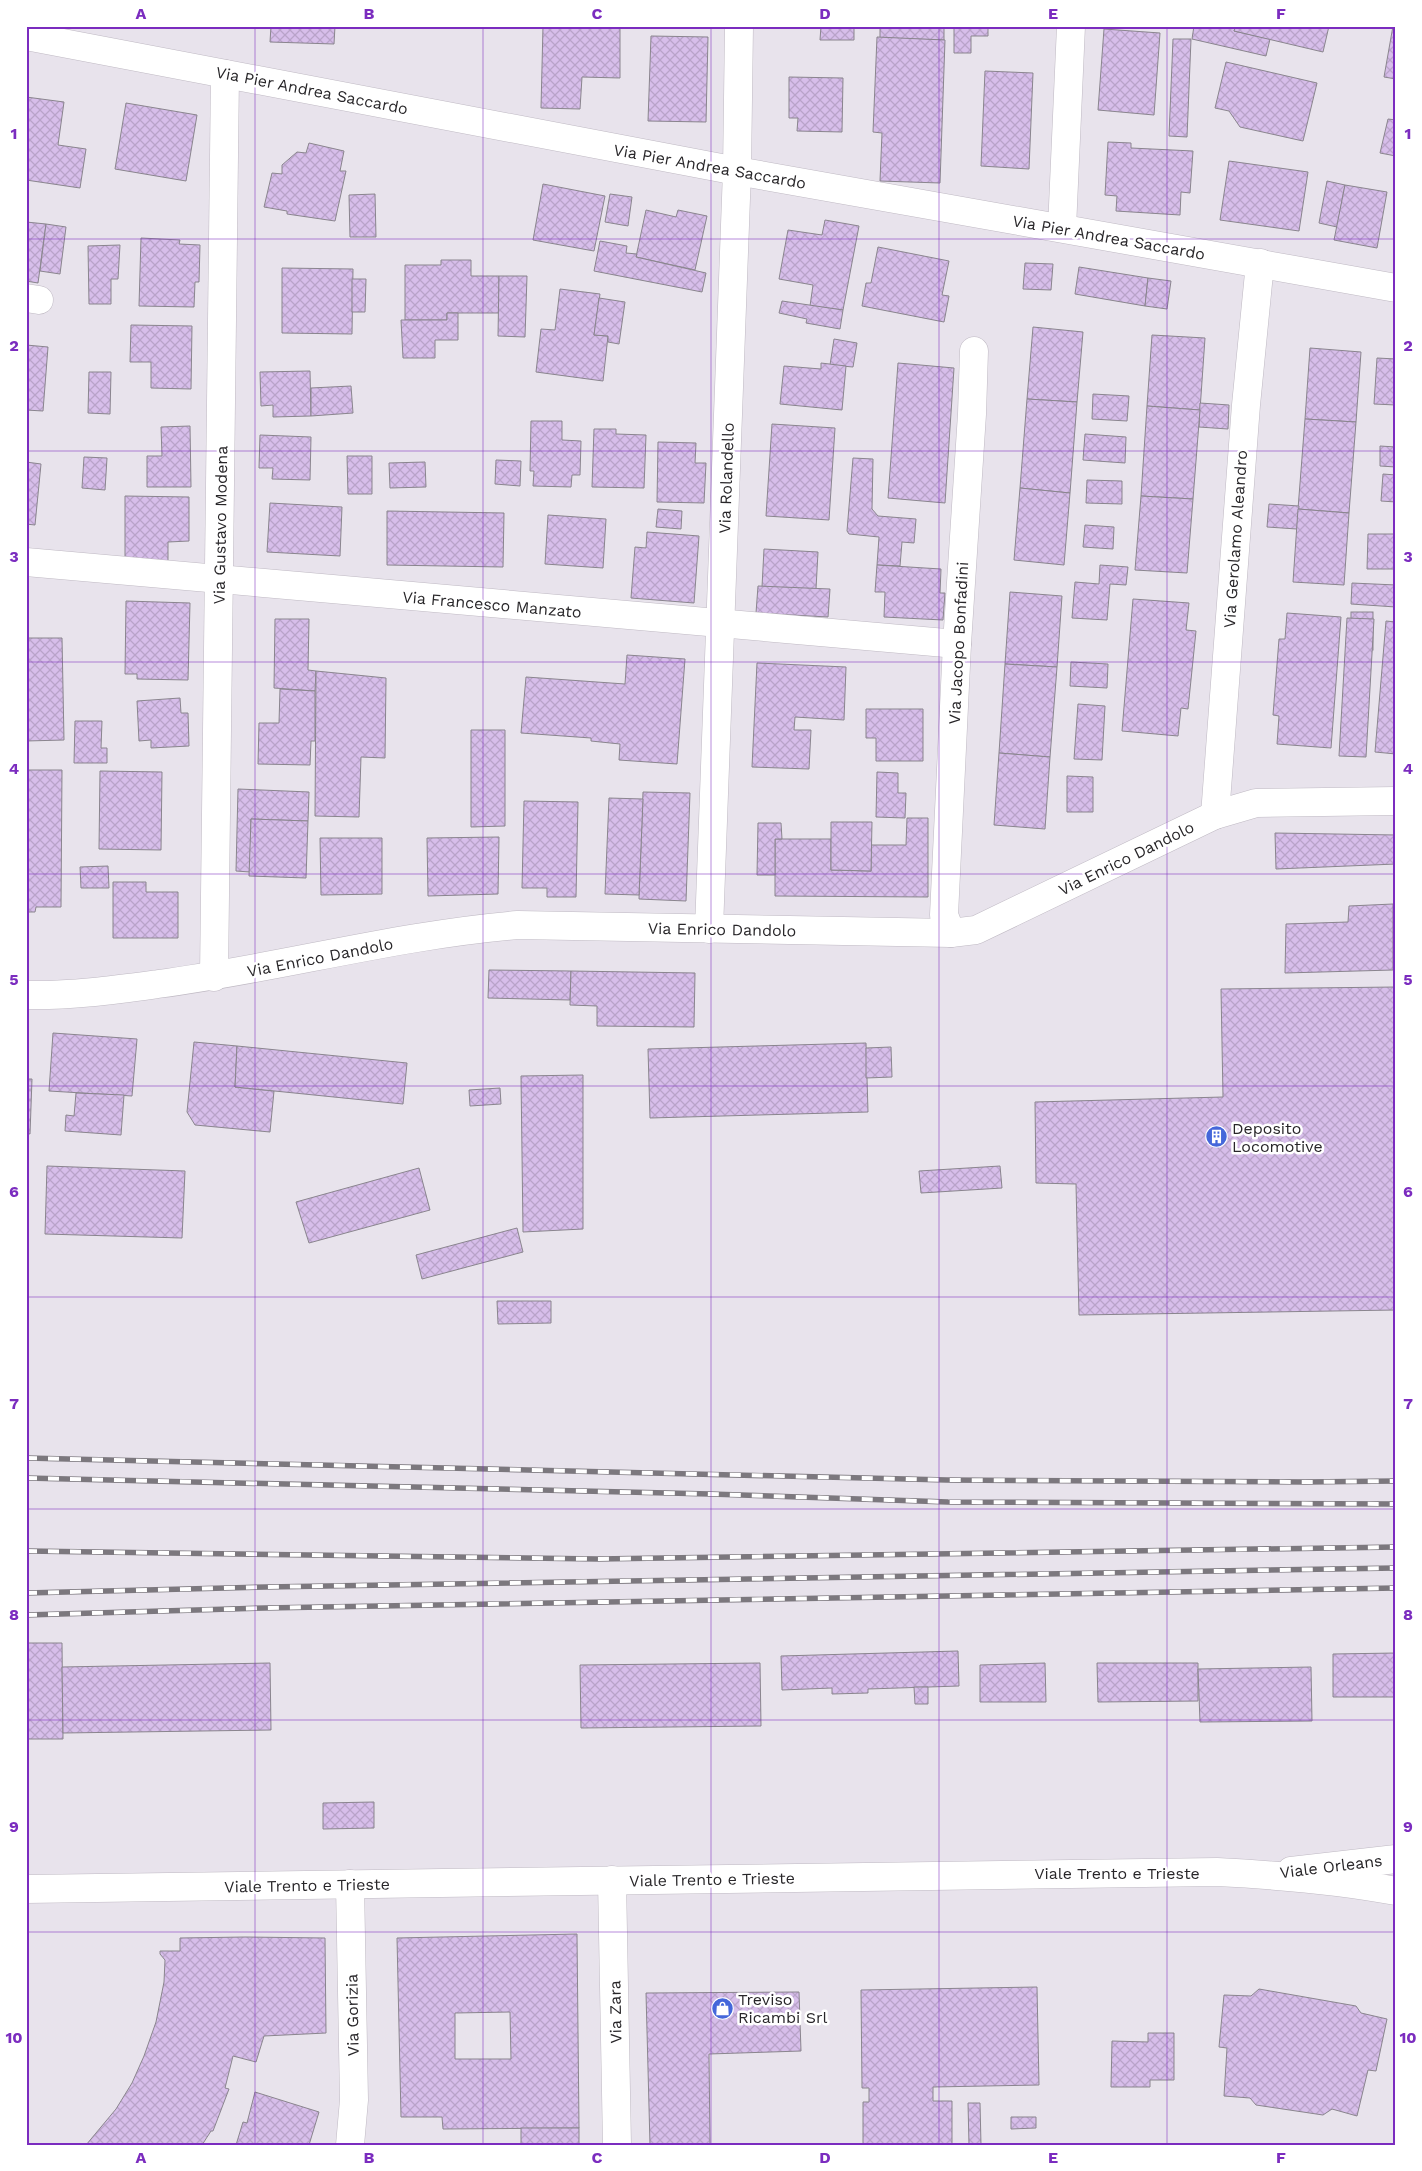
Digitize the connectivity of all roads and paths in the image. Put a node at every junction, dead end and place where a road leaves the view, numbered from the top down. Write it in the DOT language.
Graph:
graph roads {
  1 [pos="739,26"];
  2 [pos="1071,26"];
  3 [pos="26,36"];
  4 [pos="225,74"];
  5 [pos="737,171"];
  6 [pos="1062,228"];
  7 [pos="1260,263"];
  8 [pos="1396,288"];
  9 [pos="974,351"];
  10 [pos="26,562"];
  11 [pos="220,580"];
  12 [pos="720,624"];
  13 [pos="957,644"];
  14 [pos="1396,801"];
  15 [pos="1214,815"];
  16 [pos="709,929"];
  17 [pos="951,933"];
  18 [pos="214,977"];
  19 [pos="26,994"];
  20 [pos="1396,1859"];
  21 [pos="1267,1874"];
  22 [pos="612,1880"];
  23 [pos="350,1884"];
  24 [pos="26,1889"];
  25 [pos="1396,1891"];
  26 [pos="350,2145"];
  27 [pos="617,2145"];
  1 -- 5 [label="street, Via Rolandello"];
  2 -- 6 [label="street"];
  3 -- 4 [label="street, Via Pier Andrea Saccardo"];
  4 -- 5 [label="street, Via Pier Andrea Saccardo"];
  4 -- 11 [label="street, Via Gustavo Modena"];
  5 -- 6 [label="street, Via Pier Andrea Saccardo"];
  5 -- 12 [label="street, Via Rolandello"];
  6 -- 7 [label="street, Via Pier Andrea Saccardo"];
  7 -- 8 [label="street, Via Pier Andrea Saccardo"];
  7 -- 15 [label="street, Via Gerolamo Aleandro"];
  9 -- 13 [label="street, Via Jacopo Bonfadini"];
  10 -- 11 [label="street, Via Francesco Manzato"];
  11 -- 12 [label="street, Via Francesco Manzato"];
  11 -- 18 [label="street, Via Gustavo Modena"];
  12 -- 13 [label="street, Via Francesco Manzato"];
  12 -- 16 [label="street, Via Rolandello"];
  13 -- 17 [label="street, Via Jacopo Bonfadini"];
  14 -- 15 [label="street, Via Enrico Dandolo"];
  15 -- 17 [label="street, Via Enrico Dandolo"];
  16 -- 17 [label="street, Via Enrico Dandolo"];
  16 -- 18 [label="street, Via Enrico Dandolo"];
  18 -- 19 [label="street, Via Enrico Dandolo"];
  20 -- 21 [label="street, Viale Orleans"];
  21 -- 22 [label="street, Viale Trento e Trieste"];
  21 -- 25 [label="street, Viale Trento e Trieste"];
  22 -- 23 [label="street, Viale Trento e Trieste"];
  22 -- 27 [label="street, Via Zara"];
  23 -- 24 [label="street, Viale Trento e Trieste"];
  23 -- 26 [label="street, Via Gorizia"];
}
